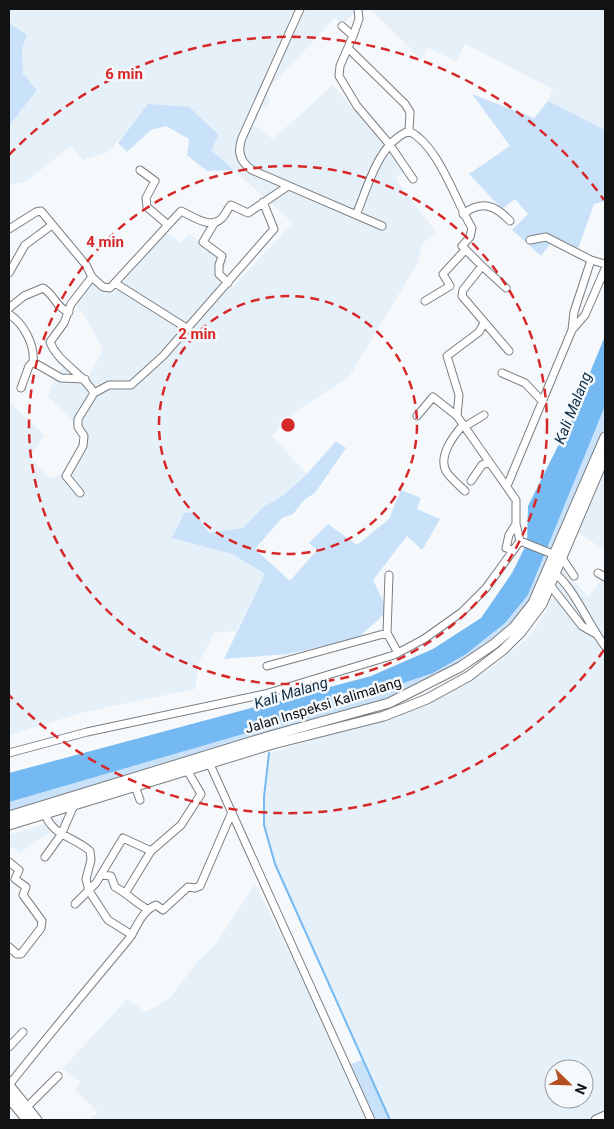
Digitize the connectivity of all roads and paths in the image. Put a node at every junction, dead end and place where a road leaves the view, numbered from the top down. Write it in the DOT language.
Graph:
graph roads {
  1 [pos="300,9"];
  2 [pos="358,9"];
  3 [pos="342,26"];
  4 [pos="353,36"];
  5 [pos="349,49"];
  6 [pos="409,130"];
  7 [pos="390,145"];
  8 [pos="140,170"];
  9 [pos="413,179"];
  10 [pos="288,186"];
  11 [pos="263,202"];
  12 [pos="463,214"];
  13 [pos="356,215"];
  14 [pos="510,221"];
  15 [pos="215,222"];
  16 [pos="167,224"];
  17 [pos="52,225"];
  18 [pos="382,226"];
  19 [pos="9,229"];
  20 [pos="530,240"];
  21 [pos="465,250"];
  22 [pos="591,260"];
  23 [pos="605,264"];
  24 [pos="482,266"];
  25 [pos="605,269"];
  26 [pos="9,273"];
  27 [pos="92,277"];
  28 [pos="116,283"];
  29 [pos="228,283"];
  30 [pos="506,288"];
  31 [pos="425,301"];
  32 [pos="9,308"];
  33 [pos="68,312"];
  34 [pos="9,314"];
  35 [pos="484,323"];
  36 [pos="188,329"];
  37 [pos="572,330"];
  38 [pos="509,351"];
  39 [pos="34,362"];
  40 [pos="502,373"];
  41 [pos="85,379"];
  42 [pos="21,388"];
  43 [pos="94,392"];
  44 [pos="543,402"];
  45 [pos="484,415"];
  46 [pos="417,416"];
  47 [pos="458,416"];
  48 [pos="464,426"];
  49 [pos="605,437"];
  50 [pos="605,456"];
  51 [pos="489,462"];
  52 [pos="471,481"];
  53 [pos="507,486"];
  54 [pos="465,491"];
  55 [pos="80,493"];
  56 [pos="516,524"];
  57 [pos="522,542"];
  58 [pos="513,550"];
  59 [pos="558,557"];
  60 [pos="552,571"];
  61 [pos="390,575"];
  62 [pos="574,576"];
  63 [pos="547,584"];
  64 [pos="542,595"];
  65 [pos="387,633"];
  66 [pos="596,634"];
  67 [pos="605,646"];
  68 [pos="398,653"];
  69 [pos="267,666"];
  70 [pos="399,698"];
  71 [pos="403,709"];
  72 [pos="9,753"];
  73 [pos="208,759"];
  74 [pos="187,770"];
  75 [pos="151,776"];
  76 [pos="135,786"];
  77 [pos="102,792"];
  78 [pos="140,800"];
  79 [pos="74,805"];
  80 [pos="43,810"];
  81 [pos="232,812"];
  82 [pos="9,816"];
  83 [pos="9,825"];
  84 [pos="61,835"];
  85 [pos="151,851"];
  86 [pos="46,857"];
  87 [pos="9,862"];
  88 [pos="101,875"];
  89 [pos="89,891"];
  90 [pos="126,892"];
  91 [pos="76,904"];
  92 [pos="147,909"];
  93 [pos="132,934"];
  94 [pos="9,947"];
  95 [pos="23,1032"];
  96 [pos="9,1047"];
  97 [pos="58,1076"];
  98 [pos="9,1085"];
  99 [pos="9,1098"];
  100 [pos="27,1107"];
  101 [pos="605,1116"];
  102 [pos="27,1120"];
  103 [pos="37,1120"];
  104 [pos="371,1120"];
  105 [pos="596,1120"];
  1 -- 10 [label="street"];
  2 -- 4 [label="street"];
  3 -- 4 [label="street"];
  4 -- 5 [label="street"];
  5 -- 6 [label="street"];
  5 -- 7 [label="street"];
  6 -- 7 [label="street"];
  6 -- 12 [label="street"];
  7 -- 9 [label="street"];
  7 -- 13 [label="street"];
  8 -- 16 [label="street"];
  10 -- 11 [label="street"];
  10 -- 13 [label="street"];
  11 -- 15 [label="street"];
  11 -- 29 [label="street"];
  12 -- 14 [label="street"];
  12 -- 21 [label="street"];
  13 -- 18 [label="street"];
  15 -- 16 [label="street"];
  15 -- 29 [label="street"];
  16 -- 28 [label="street"];
  17 -- 19 [label="street"];
  17 -- 26 [label="street"];
  17 -- 27 [label="street"];
  20 -- 22 [label="street"];
  21 -- 24 [label="street"];
  21 -- 31 [label="street"];
  22 -- 23 [label="street"];
  22 -- 37 [label="street"];
  24 -- 30 [label="street"];
  24 -- 35 [label="street"];
  25 -- 37 [label="street"];
  27 -- 28 [label="street"];
  27 -- 33 [label="street"];
  28 -- 36 [label="street"];
  29 -- 36 [label="street"];
  32 -- 33 [label="street"];
  33 -- 41 [label="street"];
  34 -- 39 [label="street"];
  35 -- 38 [label="street"];
  35 -- 47 [label="street"];
  36 -- 43 [label="street"];
  37 -- 44 [label="street"];
  39 -- 41 [label="street"];
  39 -- 42 [label="street"];
  40 -- 44 [label="street"];
  41 -- 43 [label="street"];
  43 -- 55 [label="street"];
  44 -- 53 [label="street"];
  45 -- 48 [label="street"];
  46 -- 47 [label="street"];
  47 -- 48 [label="street"];
  48 -- 51 [label="street"];
  48 -- 54 [label="street"];
  49 -- 59 [label="main road, Jalan Inspeksi Kalimalang"];
  50 -- 59 [label="main road, Jalan Inspeksi Kalimalang"];
  51 -- 52 [label="street"];
  51 -- 53 [label="street"];
  53 -- 56 [label="street"];
  56 -- 57 [label="street"];
  56 -- 58 [label="street"];
  57 -- 58 [label="street"];
  57 -- 59 [label="street"];
  58 -- 68 [label="street"];
  59 -- 60 [label="main road, Jalan Inspeksi Kalimalang"];
  59 -- 62 [label="street"];
  60 -- 63 [label="main road, Jalan Inspeksi Kalimalang"];
  60 -- 66 [label="street"];
  61 -- 65 [label="street"];
  63 -- 64 [label="main road, Jalan Inspeksi Kalimalang"];
  63 -- 66 [label="street"];
  64 -- 70 [label="main road, Jalan Inspeksi Kalimalang"];
  64 -- 71 [label="main road, Jalan Inspeksi Kalimalang"];
  65 -- 68 [label="street"];
  65 -- 69 [label="street"];
  66 -- 67 [label="street"];
  68 -- 72 [label="street"];
  70 -- 71 [label="main road"];
  70 -- 73 [label="main road, Jalan Inspeksi Kalimalang"];
  71 -- 73 [label="main road, Jalan Inspeksi Kalimalang"];
  73 -- 74 [label="main road, Jalan Inspeksi Kalimalang"];
  73 -- 75 [label="main road, Jalan Inspeksi Kalimalang"];
  73 -- 81 [label="street"];
  74 -- 75 [label="main road, Jalan Inspeksi Kalimalang"];
  74 -- 85 [label="street"];
  75 -- 76 [label="main road, Jalan Inspeksi Kalimalang"];
  75 -- 77 [label="main road, Jalan Inspeksi Kalimalang"];
  76 -- 77 [label="main road, Jalan Inspeksi Kalimalang"];
  76 -- 78 [label="street"];
  77 -- 79 [label="main road, Jalan Inspeksi Kalimalang"];
  77 -- 80 [label="main road, Jalan Inspeksi Kalimalang"];
  79 -- 80 [label="main road, Jalan Inspeksi Kalimalang"];
  79 -- 84 [label="street"];
  80 -- 82 [label="main road, Jalan Inspeksi Kalimalang"];
  80 -- 83 [label="main road, Jalan Inspeksi Kalimalang"];
  80 -- 84 [label="street"];
  81 -- 92 [label="street"];
  81 -- 104 [label="street"];
  84 -- 86 [label="street"];
  84 -- 89 [label="street"];
  85 -- 88 [label="street"];
  85 -- 90 [label="street"];
  87 -- 94 [label="street"];
  88 -- 89 [label="street"];
  88 -- 90 [label="street"];
  89 -- 91 [label="street"];
  89 -- 93 [label="street"];
  90 -- 92 [label="street"];
  92 -- 93 [label="street"];
  93 -- 98 [label="street"];
  95 -- 96 [label="street"];
  97 -- 100 [label="street"];
  98 -- 100 [label="main road"];
  99 -- 102 [label="main road"];
  100 -- 103 [label="main road"];
  101 -- 105 [label="main road"];
}
